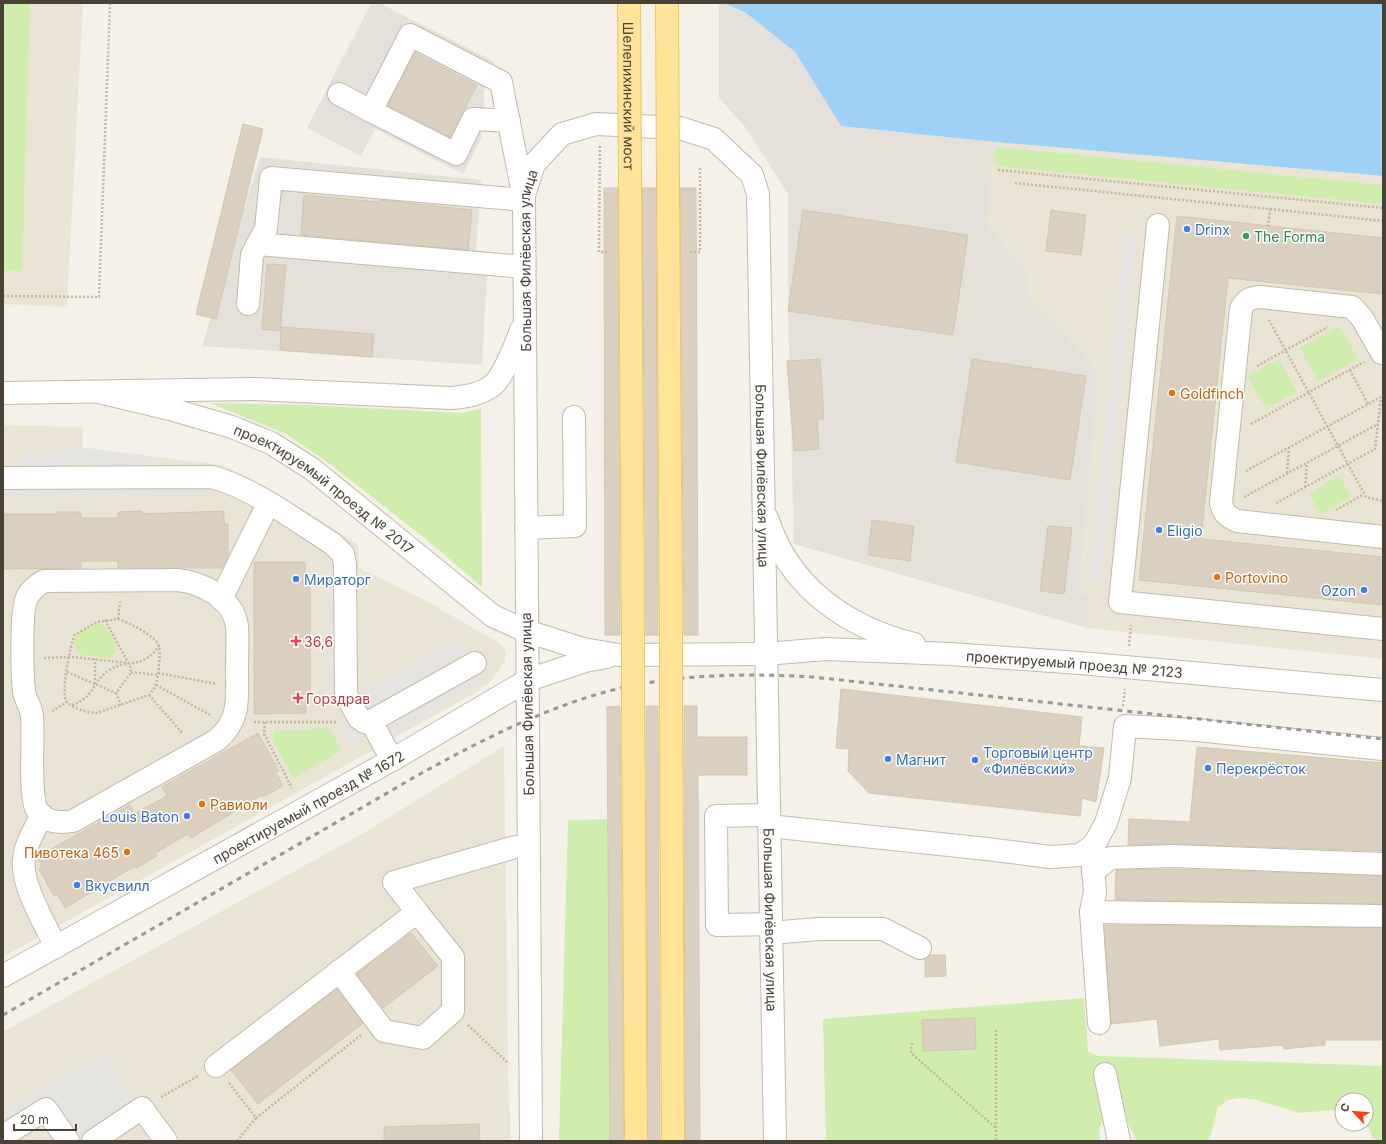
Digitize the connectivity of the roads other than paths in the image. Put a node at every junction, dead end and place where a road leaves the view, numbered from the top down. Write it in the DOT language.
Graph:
graph roads {
  1 [pos="630,3"];
  2 [pos="667,3"];
  3 [pos="339,94"];
  4 [pos="371,111"];
  5 [pos="509,121"];
  6 [pos="524,197"];
  7 [pos="1158,225"];
  8 [pos="258,244"];
  9 [pos="524,267"];
  10 [pos="248,304"];
  11 [pos="525,318"];
  12 [pos="1382,353"];
  13 [pos="99,392"];
  14 [pos="3,393"];
  15 [pos="574,417"];
  16 [pos="3,478"];
  17 [pos="763,503"];
  18 [pos="268,504"];
  19 [pos="526,528"];
  20 [pos="1383,536"];
  21 [pos="221,598"];
  22 [pos="1383,629"];
  23 [pos="526,631"];
  24 [pos="766,654"];
  25 [pos="951,654"];
  26 [pos="619,655"];
  27 [pos="475,663"];
  28 [pos="528,680"];
  29 [pos="1383,690"];
  30 [pos="363,717"];
  31 [pos="1383,749"];
  32 [pos="392,760"];
  33 [pos="42,815"];
  34 [pos="768,820"];
  35 [pos="515,847"];
  36 [pos="1086,850"];
  37 [pos="1383,864"];
  38 [pos="1093,872"];
  39 [pos="417,912"];
  40 [pos="1091,912"];
  41 [pos="1383,916"];
  42 [pos="771,928"];
  43 [pos="56,947"];
  44 [pos="920,948"];
  45 [pos="340,971"];
  46 [pos="3,976"];
  47 [pos="1099,1023"];
  48 [pos="216,1066"];
  49 [pos="1105,1074"];
  50 [pos="3,1136"];
  51 [pos="68,1141"];
  52 [pos="93,1141"];
  53 [pos="166,1141"];
  54 [pos="532,1141"];
  55 [pos="636,1141"];
  56 [pos="673,1141"];
  57 [pos="775,1141"];
  58 [pos="1119,1141"];
  1 -- 55 [label="main road, Шелепихинский мост, bridge"];
  2 -- 56 [label="main road, bridge"];
  3 -- 4 [label="street"];
  4 -- 5 [label="street"];
  4 -- 5 [label="street"];
  5 -- 6 [label="street"];
  6 -- 8 [label="street"];
  6 -- 9 [label="street, Большая Филёвская улица"];
  6 -- 17 [label="street, Большая Филёвская улица"];
  7 -- 22 [label="street"];
  8 -- 9 [label="street"];
  8 -- 10 [label="street"];
  9 -- 11 [label="street, Большая Филёвская улица"];
  11 -- 13 [label="street, проектируемый проезд № 2017"];
  11 -- 19 [label="street, Большая Филёвская улица"];
  12 -- 20 [label="street"];
  13 -- 14 [label="street, проектируемый проезд № 2017"];
  13 -- 23 [label="street, проектируемый проезд № 2017"];
  15 -- 19 [label="street"];
  16 -- 18 [label="street"];
  17 -- 24 [label="street, Большая Филёвская улица"];
  17 -- 25 [label="street"];
  18 -- 21 [label="street"];
  18 -- 30 [label="street"];
  19 -- 23 [label="street, Большая Филёвская улица"];
  21 -- 33 [label="street"];
  21 -- 33 [label="street"];
  23 -- 26 [label="street, проектируемый проезд № 2017"];
  23 -- 28 [label="street, Большая Филёвская улица"];
  24 -- 25 [label="street, проектируемый проезд № 2123"];
  24 -- 26 [label="street, проектируемый проезд № 2123"];
  24 -- 34 [label="street, Большая Филёвская улица"];
  25 -- 29 [label="street, проектируемый проезд № 2123"];
  26 -- 28 [label="street, проектируемый проезд № 1672"];
  27 -- 30 [label="street"];
  28 -- 32 [label="street, проектируемый проезд № 1672"];
  28 -- 54 [label="street, Большая Филёвская улица"];
  30 -- 32 [label="street"];
  31 -- 36 [label="street"];
  32 -- 43 [label="street, проектируемый проезд № 1672"];
  33 -- 43 [label="street"];
  34 -- 36 [label="street"];
  34 -- 42 [label="street, Большая Филёвская улица"];
  34 -- 42 [label="street"];
  35 -- 39 [label="street"];
  36 -- 38 [label="street"];
  37 -- 38 [label="street"];
  38 -- 40 [label="street"];
  39 -- 45 [label="street"];
  39 -- 45 [label="street"];
  40 -- 41 [label="street"];
  40 -- 47 [label="street"];
  42 -- 44 [label="street"];
  42 -- 57 [label="street, Большая Филёвская улица"];
  43 -- 46 [label="street, проектируемый проезд № 1672"];
  45 -- 48 [label="street"];
  49 -- 58 [label="street"];
  50 -- 51 [label="street"];
  52 -- 53 [label="street"];
}
